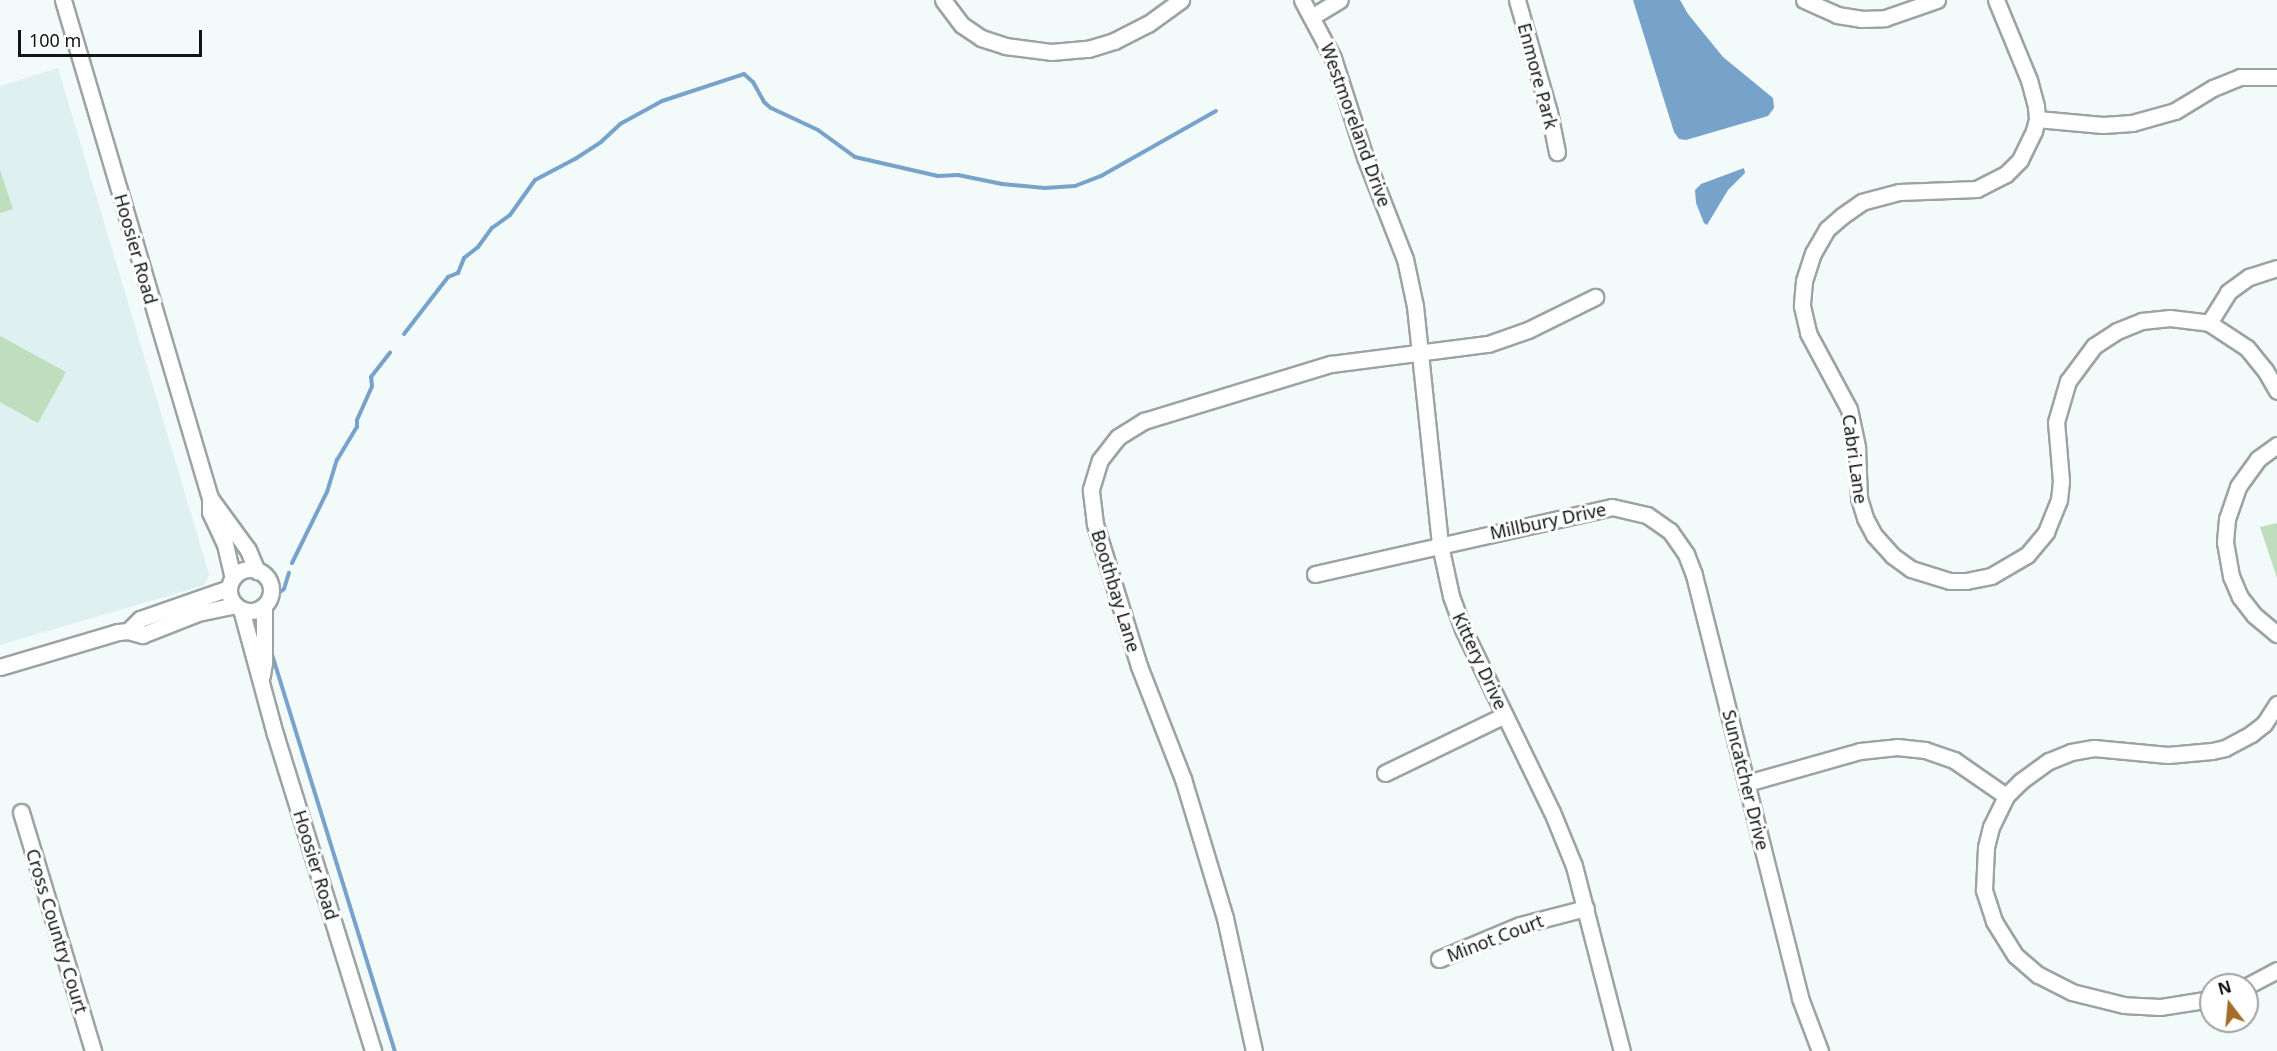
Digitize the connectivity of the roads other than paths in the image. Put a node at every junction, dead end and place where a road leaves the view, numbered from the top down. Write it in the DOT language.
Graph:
graph roads {
  1 [pos="63,0"];
  2 [pos="943,0"];
  3 [pos="1181,0"];
  4 [pos="1302,0"];
  5 [pos="1340,0"];
  6 [pos="1517,0"];
  7 [pos="1804,0"];
  8 [pos="1937,0"];
  9 [pos="1996,0"];
  10 [pos="1313,16"];
  11 [pos="2277,77"];
  12 [pos="2037,119"];
  13 [pos="1557,152"];
  14 [pos="1404,254"];
  15 [pos="2277,268"];
  16 [pos="1595,297"];
  17 [pos="2209,323"];
  18 [pos="1419,354"];
  19 [pos="2277,391"];
  20 [pos="2277,445"];
  21 [pos="210,498"];
  22 [pos="1655,520"];
  23 [pos="1440,545"];
  24 [pos="257,571"];
  25 [pos="1315,574"];
  26 [pos="231,583"];
  27 [pos="264,606"];
  28 [pos="238,607"];
  29 [pos="128,631"];
  30 [pos="2277,634"];
  31 [pos="0,667"];
  32 [pos="261,678"];
  33 [pos="2277,704"];
  34 [pos="1505,715"];
  35 [pos="1385,773"];
  36 [pos="1747,783"];
  37 [pos="2007,796"];
  38 [pos="21,812"];
  39 [pos="1586,908"];
  40 [pos="1439,960"];
  41 [pos="2277,970"];
  42 [pos="2259,980"];
  43 [pos="2199,1001"];
  44 [pos="93,1051"];
  45 [pos="373,1051"];
  46 [pos="1254,1051"];
  47 [pos="1622,1051"];
  48 [pos="1820,1051"];
  1 -- 21 [label="street, Hoosier Road"];
  2 -- 3 [label="street"];
  4 -- 10 [label="street, Westmoreland Drive"];
  5 -- 10 [label="street"];
  6 -- 13 [label="street, Enmore Park"];
  7 -- 8 [label="street"];
  9 -- 12 [label="street"];
  10 -- 14 [label="street, Westmoreland Drive"];
  11 -- 12 [label="street"];
  12 -- 17 [label="street, Cabri Lane"];
  14 -- 18 [label="street, Kittery Drive"];
  15 -- 17 [label="street"];
  16 -- 18 [label="street, Boothbay Lane"];
  17 -- 19 [label="street, Cabri Lane"];
  18 -- 23 [label="street, Kittery Drive"];
  18 -- 46 [label="street, Boothbay Lane"];
  20 -- 30 [label="street"];
  21 -- 24 [label="street, Hoosier Road"];
  21 -- 26 [label="street, Hoosier Road"];
  22 -- 23 [label="street, Millbury Drive"];
  22 -- 36 [label="street, Suncatcher Drive"];
  23 -- 25 [label="street, Millbury Drive"];
  23 -- 34 [label="street, Kittery Drive"];
  24 -- 26 [label="street"];
  24 -- 27 [label="street"];
  26 -- 28 [label="street"];
  26 -- 29 [label="street"];
  27 -- 28 [label="street"];
  27 -- 32 [label="street, Hoosier Road"];
  28 -- 29 [label="street"];
  28 -- 32 [label="street, Hoosier Road"];
  29 -- 31 [label="street"];
  32 -- 45 [label="street, Hoosier Road"];
  33 -- 37 [label="street"];
  34 -- 35 [label="street"];
  34 -- 39 [label="street, Kittery Drive"];
  36 -- 37 [label="street"];
  36 -- 48 [label="street, Suncatcher Drive"];
  37 -- 43 [label="street"];
  38 -- 44 [label="street, Cross Country Court"];
  39 -- 40 [label="street, Minot Court"];
  39 -- 47 [label="street, Kittery Drive"];
  41 -- 42 [label="street"];
}
